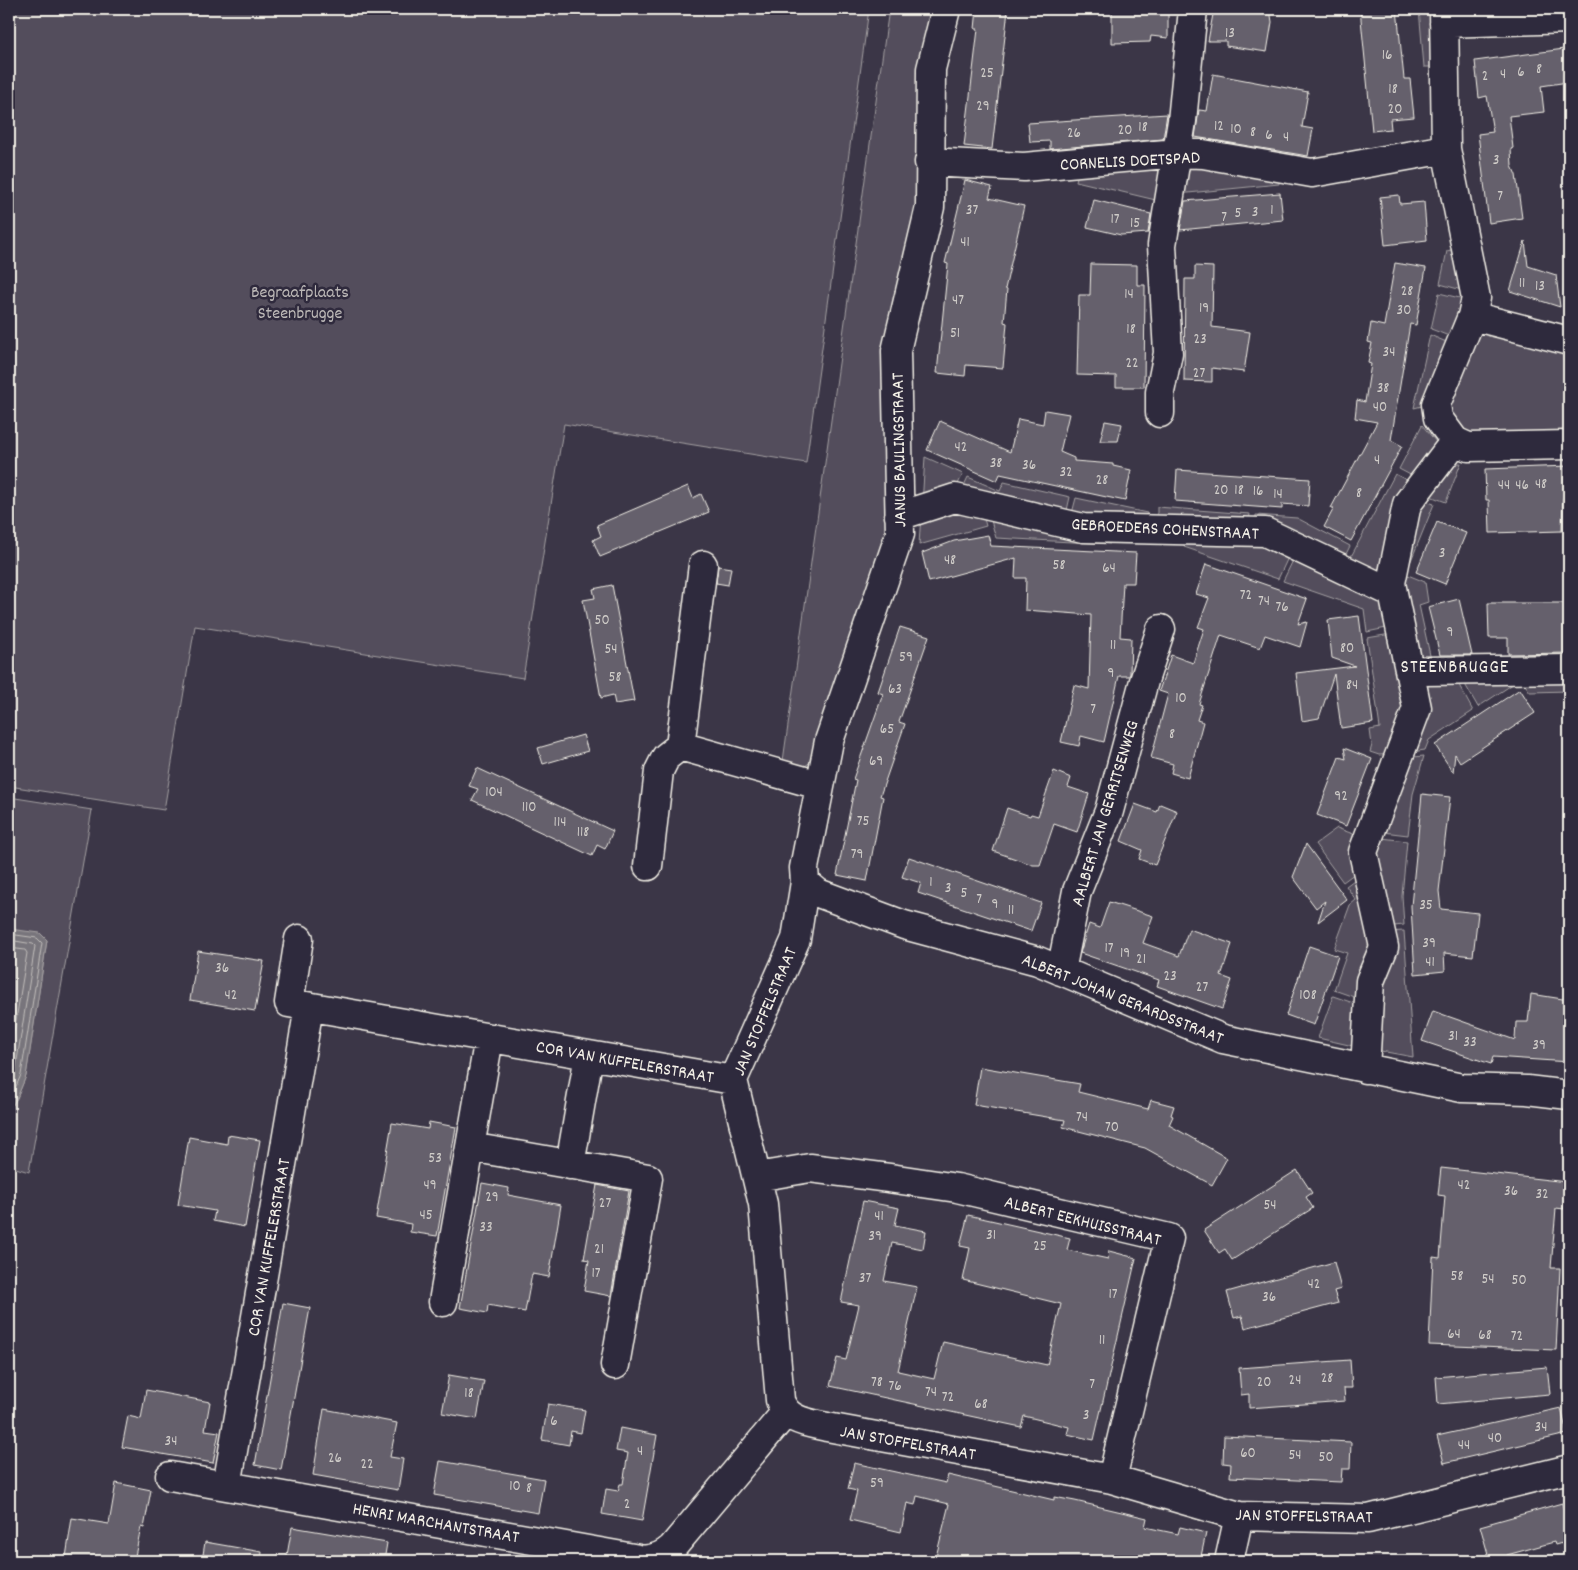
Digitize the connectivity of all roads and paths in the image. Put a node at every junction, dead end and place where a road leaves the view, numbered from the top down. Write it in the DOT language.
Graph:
graph roads {
  1 [pos="946,9"];
  2 [pos="1193,9"];
  3 [pos="1444,16"];
  4 [pos="1569,19"];
  5 [pos="1446,148"];
  6 [pos="1176,154"];
  7 [pos="930,162"];
  8 [pos="1472,316"];
  9 [pos="1569,341"];
  10 [pos="1160,413"];
  11 [pos="1455,440"];
  12 [pos="1569,445"];
  13 [pos="899,516"];
  14 [pos="703,565"];
  15 [pos="1393,593"];
  16 [pos="1161,628"];
  17 [pos="1569,669"];
  18 [pos="1410,673"];
  19 [pos="680,746"];
  20 [pos="819,785"];
  21 [pos="648,866"];
  22 [pos="805,882"];
  23 [pos="300,939"];
  24 [pos="1061,971"];
  25 [pos="310,1007"];
  26 [pos="489,1038"];
  27 [pos="589,1055"];
  28 [pos="1365,1068"];
  29 [pos="733,1080"];
  30 [pos="1569,1095"];
  31 [pos="470,1148"];
  32 [pos="570,1165"];
  33 [pos="757,1177"];
  34 [pos="443,1302"];
  35 [pos="615,1365"];
  36 [pos="786,1412"];
  37 [pos="1569,1469"];
  38 [pos="170,1476"];
  39 [pos="1112,1479"];
  40 [pos="227,1486"];
  41 [pos="1239,1516"];
  42 [pos="581,1554"];
  43 [pos="1229,1561"];
  1 -- 7 [label="street, JANUS BAULINGSTRAAT"];
  2 -- 6 [label="street"];
  3 -- 4 [label="street"];
  3 -- 5 [label="street"];
  5 -- 6 [label="street, CORNELIS DOETSPAD"];
  5 -- 8 [label="street"];
  6 -- 7 [label="street, CORNELIS DOETSPAD"];
  6 -- 10 [label="street"];
  7 -- 13 [label="street, JANUS BAULINGSTRAAT"];
  8 -- 9 [label="street"];
  8 -- 11 [label="street"];
  11 -- 12 [label="street"];
  11 -- 15 [label="street"];
  13 -- 15 [label="street, GEBROEDERS COHENSTRAAT"];
  13 -- 20 [label="street, JANUS BAULINGSTRAAT"];
  14 -- 19 [label="street"];
  15 -- 18 [label="street"];
  16 -- 24 [label="street, AALBERT JAN GERRITSENWEG"];
  17 -- 18 [label="street"];
  18 -- 28 [label="street"];
  19 -- 20 [label="street"];
  19 -- 21 [label="street"];
  20 -- 22 [label="street, JANUS BAULINGSTRAAT"];
  22 -- 24 [label="street, ALBERT JOHAN GERARDSSTRAAT"];
  22 -- 29 [label="street, JAN STOFFELSTRAAT"];
  23 -- 25 [label="street, COR VAN KUFFELERSTRAAT"];
  24 -- 28 [label="street, ALBERT JOHAN GERARDSSTRAAT"];
  25 -- 26 [label="street, COR VAN KUFFELERSTRAAT"];
  25 -- 40 [label="street, COR VAN KUFFELERSTRAAT"];
  26 -- 27 [label="street, COR VAN KUFFELERSTRAAT"];
  26 -- 31 [label="street"];
  27 -- 29 [label="street, COR VAN KUFFELERSTRAAT"];
  27 -- 32 [label="street"];
  28 -- 30 [label="street, ALBERT JOHAN GERARDSSTRAAT"];
  29 -- 33 [label="street, JAN STOFFELSTRAAT"];
  31 -- 32 [label="street"];
  31 -- 34 [label="street"];
  32 -- 35 [label="street"];
  33 -- 36 [label="street, JAN STOFFELSTRAAT"];
  33 -- 39 [label="street, ALBERT EEKHUISSTRAAT"];
  36 -- 39 [label="street, JAN STOFFELSTRAAT"];
  36 -- 42 [label="street, HENRI MARCHANTSTRAAT"];
  37 -- 41 [label="street, JAN STOFFELSTRAAT"];
  38 -- 40 [label="street, HENRI MARCHANTSTRAAT"];
  39 -- 41 [label="street, JAN STOFFELSTRAAT"];
  40 -- 42 [label="street, HENRI MARCHANTSTRAAT"];
  41 -- 43 [label="street"];
}
